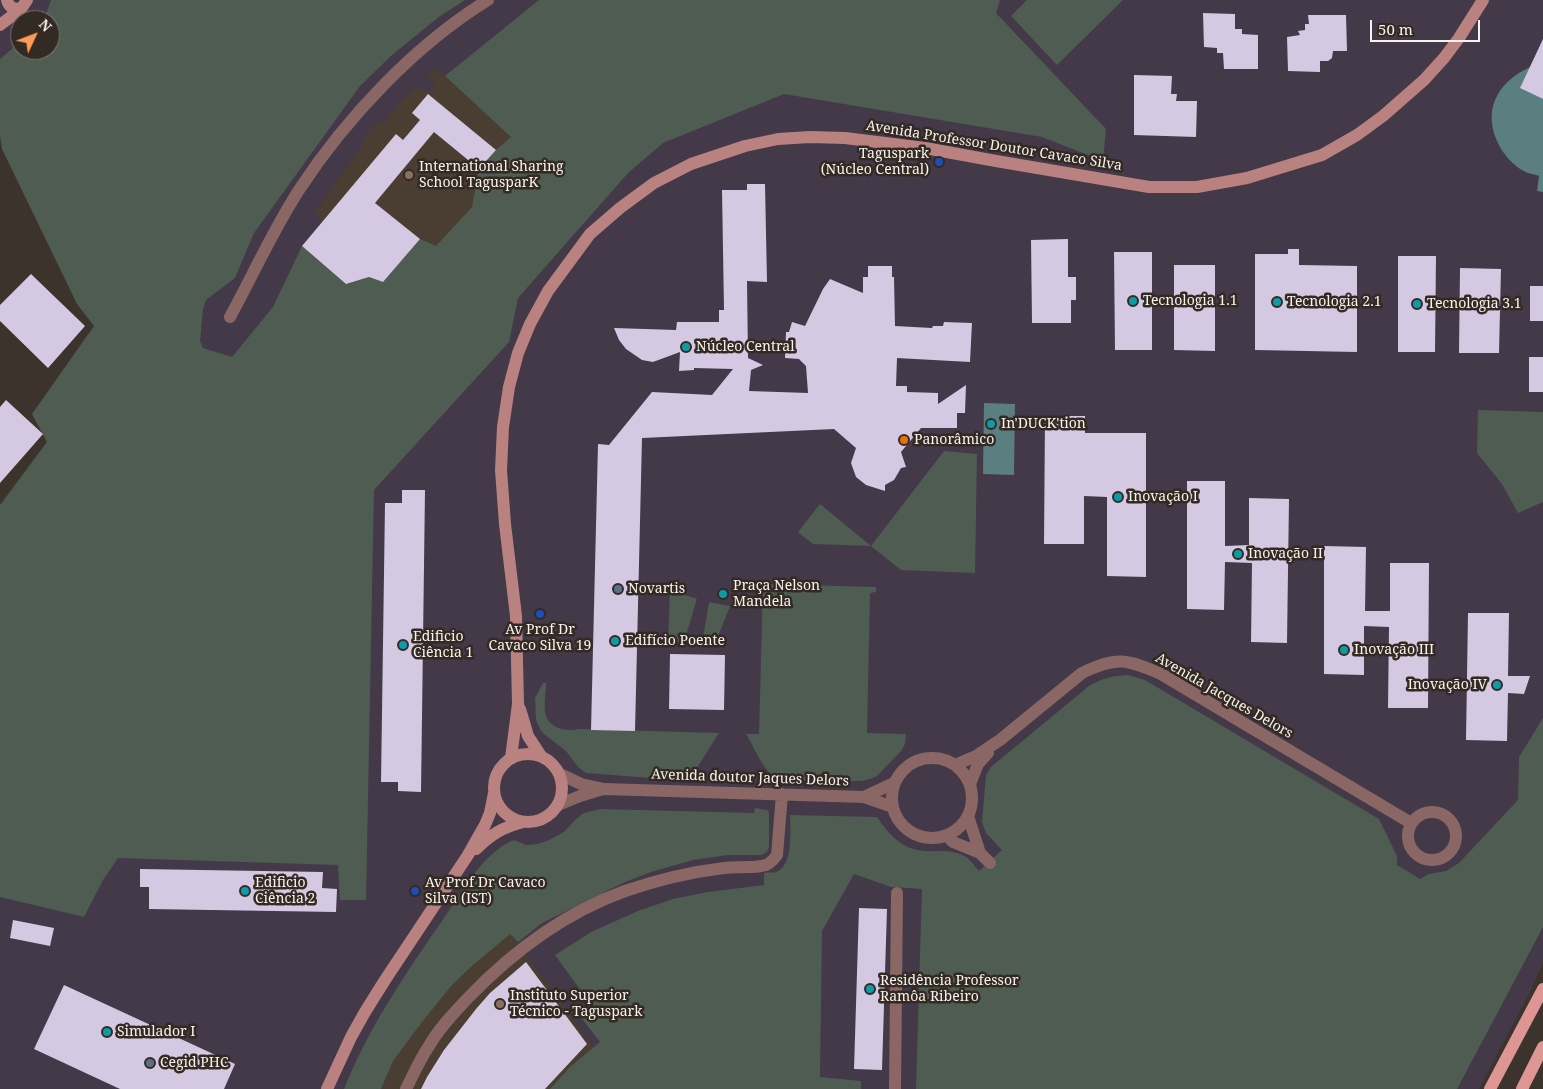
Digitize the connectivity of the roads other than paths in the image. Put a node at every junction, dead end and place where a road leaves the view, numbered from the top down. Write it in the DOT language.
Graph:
graph roads {
  1 [pos="5,0"];
  2 [pos="488,0"];
  3 [pos="1483,0"];
  4 [pos="24,4"];
  5 [pos="0,6"];
  6 [pos="0,26"];
  7 [pos="230,317"];
  8 [pos="518,704"];
  9 [pos="1000,740"];
  10 [pos="541,756"];
  11 [pos="511,758"];
  12 [pos="955,765"];
  13 [pos="560,774"];
  14 [pos="894,783"];
  15 [pos="970,784"];
  16 [pos="604,789"];
  17 [pos="494,793"];
  18 [pos="782,794"];
  19 [pos="864,797"];
  20 [pos="558,805"];
  21 [pos="893,807"];
  22 [pos="968,816"];
  23 [pos="523,822"];
  24 [pos="1411,823"];
  25 [pos="947,836"];
  26 [pos="980,853"];
  27 [pos="468,855"];
  28 [pos="990,863"];
  29 [pos="897,894"];
  30 [pos="1543,989"];
  31 [pos="1543,1047"];
  32 [pos="327,1089"];
  33 [pos="406,1089"];
  34 [pos="895,1089"];
  35 [pos="1490,1089"];
  36 [pos="1522,1089"];
  1 -- 4 [label="main road"];
  1 -- 5 [label="main road"];
  2 -- 7 [label="street"];
  3 -- 8 [label="main road, Avenida Professor Doutor Cavaco Silva"];
  4 -- 6 [label="main road"];
  8 -- 10 [label="main road, Avenida Professor Doutor Cavaco Silva"];
  8 -- 11 [label="main road, Avenida Professor Doutor Cavaco Silva"];
  9 -- 12 [label="street, Avenida Jacques Delors"];
  9 -- 15 [label="street, Avenida Jacques Delors"];
  9 -- 24 [label="street, Avenida Jacques Delors"];
  10 -- 11 [label="main road"];
  10 -- 13 [label="main road"];
  11 -- 17 [label="main road"];
  12 -- 14 [label="street"];
  12 -- 15 [label="street"];
  13 -- 16 [label="street, Avenida doutor Jaques Delors"];
  13 -- 20 [label="main road"];
  14 -- 19 [label="street"];
  14 -- 21 [label="street"];
  15 -- 22 [label="street"];
  16 -- 18 [label="street, Avenida doutor Jaques Delors"];
  16 -- 20 [label="street, Avenida doutor Jaques Delors"];
  17 -- 23 [label="main road"];
  17 -- 27 [label="main road"];
  18 -- 19 [label="street, Avenida doutor Jaques Delors"];
  18 -- 33 [label="street"];
  19 -- 21 [label="street, Avenida doutor Jaques Delors"];
  20 -- 23 [label="main road"];
  21 -- 25 [label="street"];
  22 -- 25 [label="street"];
  22 -- 26 [label="street"];
  23 -- 27 [label="main road"];
  25 -- 26 [label="street"];
  26 -- 28 [label="street"];
  27 -- 32 [label="main road"];
  29 -- 34 [label="street"];
  30 -- 35 [label="main road"];
  31 -- 36 [label="main road"];
}
